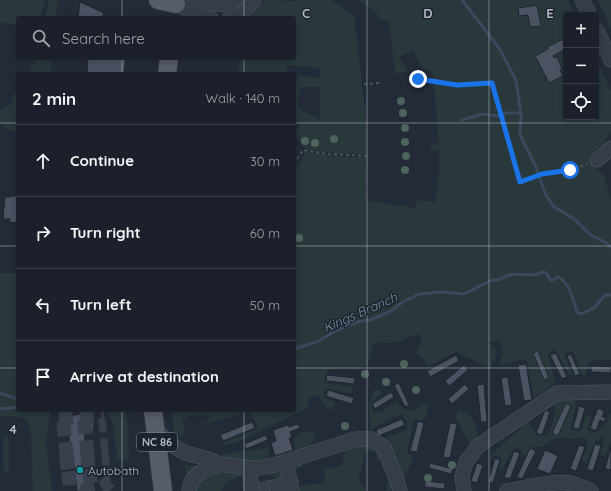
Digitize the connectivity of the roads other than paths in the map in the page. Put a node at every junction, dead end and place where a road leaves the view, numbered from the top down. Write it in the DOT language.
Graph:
graph roads {
  1 [pos="158,0"];
  2 [pos="235,0"];
  3 [pos="254,0"];
  4 [pos="582,0"];
  5 [pos="176,5"];
  6 [pos="588,12"];
  7 [pos="204,16"];
  8 [pos="244,16"];
  9 [pos="599,35"];
  10 [pos="169,60"];
  11 [pos="611,60"];
  12 [pos="167,72"];
  13 [pos="611,148"];
  14 [pos="597,160"];
  15 [pos="611,392"];
  16 [pos="153,412"];
  17 [pos="155,430"];
  18 [pos="286,462"];
  19 [pos="220,464"];
  20 [pos="249,468"];
  21 [pos="276,486"];
  22 [pos="292,487"];
  23 [pos="254,490"];
  24 [pos="163,491"];
  25 [pos="189,491"];
  26 [pos="400,491"];
  27 [pos="464,491"];
  28 [pos="507,491"];
  29 [pos="591,491"];
  1 -- 5 [label="main road"];
  2 -- 5 [label="street"];
  3 -- 8 [label="street"];
  4 -- 6 [label="street"];
  5 -- 7 [label="street"];
  9 -- 11 [label="street"];
  10 -- 12 [label="main road"];
  13 -- 14 [label="street"];
  15 -- 27 [label="street"];
  16 -- 17 [label="main road, NC 86"];
  17 -- 19 [label="street"];
  17 -- 24 [label="main road, NC 86"];
  18 -- 20 [label="street"];
  18 -- 22 [label="street"];
  18 -- 26 [label="street"];
  19 -- 20 [label="street"];
  19 -- 25 [label="street"];
  20 -- 23 [label="street"];
  21 -- 22 [label="street"];
  28 -- 29 [label="street"];
}
